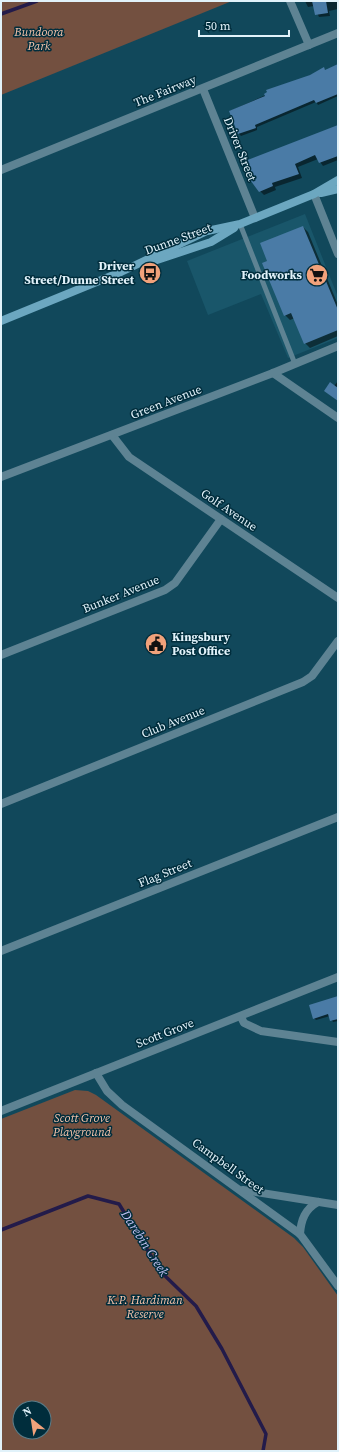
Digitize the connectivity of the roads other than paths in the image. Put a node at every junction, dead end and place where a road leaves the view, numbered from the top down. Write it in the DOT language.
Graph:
graph roads {
  1 [pos="290,1"];
  2 [pos="338,33"];
  3 [pos="309,45"];
  4 [pos="203,89"];
  5 [pos="1,170"];
  6 [pos="338,180"];
  7 [pos="338,189"];
  8 [pos="314,194"];
  9 [pos="255,218"];
  10 [pos="240,224"];
  11 [pos="338,254"];
  12 [pos="1,320"];
  13 [pos="338,346"];
  14 [pos="295,364"];
  15 [pos="273,373"];
  16 [pos="338,418"];
  17 [pos="112,435"];
  18 [pos="1,477"];
  19 [pos="221,519"];
  20 [pos="338,598"];
  21 [pos="338,640"];
  22 [pos="1,655"];
  23 [pos="1,804"];
  24 [pos="338,817"];
  25 [pos="1,951"];
  26 [pos="338,977"];
  27 [pos="241,1017"];
  28 [pos="338,1042"];
  29 [pos="96,1073"];
  30 [pos="1,1111"];
  31 [pos="242,1190"];
  32 [pos="318,1202"];
  33 [pos="338,1205"];
  34 [pos="300,1234"];
  35 [pos="338,1286"];
  1 -- 3 [label="street"];
  2 -- 3 [label="street, The Fairway"];
  3 -- 4 [label="street, The Fairway"];
  4 -- 5 [label="street, The Fairway"];
  4 -- 9 [label="street, Driver Street"];
  6 -- 8 [label="main road, Dunne Street"];
  7 -- 8 [label="main road, Dunne Street"];
  8 -- 9 [label="main road, Dunne Street"];
  8 -- 11 [label="street"];
  9 -- 10 [label="main road, Dunne Street"];
  10 -- 12 [label="main road, Dunne Street"];
  10 -- 14 [label="lane"];
  13 -- 14 [label="street, Green Avenue"];
  14 -- 15 [label="street, Green Avenue"];
  15 -- 16 [label="street"];
  15 -- 17 [label="street, Green Avenue"];
  17 -- 18 [label="street, Green Avenue"];
  17 -- 19 [label="street, Golf Avenue"];
  19 -- 20 [label="street, Golf Avenue"];
  19 -- 22 [label="street, Bunker Avenue"];
  21 -- 23 [label="street, Club Avenue"];
  24 -- 25 [label="street, Flag Street"];
  26 -- 27 [label="street, Scott Grove"];
  27 -- 28 [label="street"];
  27 -- 29 [label="street, Scott Grove"];
  29 -- 30 [label="street, Scott Grove"];
  29 -- 31 [label="street, Campbell Street"];
  31 -- 32 [label="street"];
  31 -- 34 [label="street, Campbell Street"];
  32 -- 33 [label="street"];
  32 -- 34 [label="street"];
  34 -- 35 [label="street, Campbell Street"];
}
